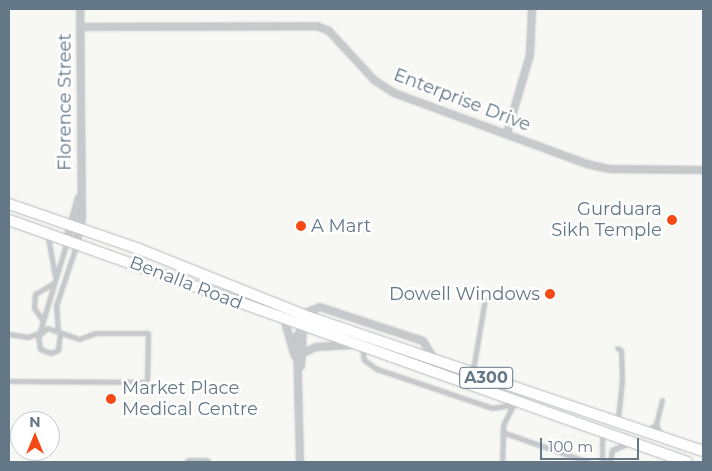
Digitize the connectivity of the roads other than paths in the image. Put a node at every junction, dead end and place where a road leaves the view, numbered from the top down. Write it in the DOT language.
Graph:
graph roads {
  1 [pos="80,9"];
  2 [pos="532,9"];
  3 [pos="80,27"];
  4 [pos="507,133"];
  5 [pos="703,170"];
  6 [pos="9,204"];
  7 [pos="9,220"];
  8 [pos="75,227"];
  9 [pos="44,232"];
  10 [pos="72,242"];
  11 [pos="55,278"];
  12 [pos="53,283"];
  13 [pos="485,299"];
  14 [pos="305,315"];
  15 [pos="43,320"];
  16 [pos="285,322"];
  17 [pos="303,328"];
  18 [pos="40,332"];
  19 [pos="59,332"];
  20 [pos="9,334"];
  21 [pos="357,347"];
  22 [pos="617,348"];
  23 [pos="305,352"];
  24 [pos="300,372"];
  25 [pos="472,373"];
  26 [pos="9,381"];
  27 [pos="482,390"];
  28 [pos="662,400"];
  29 [pos="518,404"];
  30 [pos="656,424"];
  31 [pos="623,426"];
  32 [pos="599,429"];
  33 [pos="502,432"];
  34 [pos="641,432"];
  35 [pos="662,440"];
  36 [pos="640,443"];
  37 [pos="703,451"];
  38 [pos="189,462"];
  39 [pos="207,462"];
  40 [pos="300,462"];
  41 [pos="502,462"];
  42 [pos="588,462"];
  43 [pos="606,462"];
  44 [pos="687,462"];
  1 -- 3 [label="street, Florence Street"];
  2 -- 4 [label="street"];
  3 -- 4 [label="street, Enterprise Drive"];
  3 -- 8 [label="street, Florence Street"];
  4 -- 5 [label="street, Enterprise Drive"];
  6 -- 8 [label="highway, Benalla Road / A300"];
  7 -- 9 [label="highway, Benalla Road / A300"];
  8 -- 10 [label="street, Florence Street"];
  8 -- 14 [label="highway, Benalla Road / A300"];
  9 -- 10 [label="highway, Benalla Road / A300"];
  9 -- 11 [label="lane"];
  10 -- 11 [label="lane"];
  10 -- 16 [label="highway, Benalla Road / A300"];
  10 -- 19 [label="lane"];
  11 -- 12 [label="lane"];
  12 -- 15 [label="lane"];
  12 -- 15 [label="lane"];
  13 -- 25 [label="lane"];
  14 -- 17 [label="highway"];
  14 -- 25 [label="highway, Benalla Road / A300"];
  15 -- 18 [label="lane"];
  16 -- 17 [label="highway, Benalla Road / A300"];
  16 -- 24 [label="street"];
  17 -- 21 [label="highway, Benalla Road / A300"];
  17 -- 23 [label="street"];
  17 -- 24 [label="street"];
  18 -- 19 [label="lane"];
  18 -- 19 [label="lane"];
  18 -- 20 [label="lane"];
  19 -- 26 [label="lane"];
  21 -- 23 [label="street"];
  21 -- 27 [label="highway, Benalla Road / A300"];
  21 -- 29 [label="lane, Benalla Road"];
  22 -- 31 [label="lane"];
  23 -- 24 [label="street"];
  24 -- 40 [label="street"];
  25 -- 27 [label="highway"];
  25 -- 31 [label="highway, Benalla Road / A300"];
  27 -- 29 [label="highway, Benalla Road / A300"];
  28 -- 30 [label="lane"];
  29 -- 32 [label="highway, Benalla Road / A300"];
  29 -- 33 [label="lane"];
  30 -- 34 [label="lane"];
  30 -- 35 [label="lane"];
  31 -- 34 [label="highway, Benalla Road / A300"];
  32 -- 36 [label="highway, Benalla Road / A300"];
  32 -- 43 [label="lane"];
  33 -- 41 [label="lane"];
  33 -- 42 [label="lane"];
  34 -- 35 [label="highway, Benalla Road / A300"];
  35 -- 37 [label="highway, Benalla Road / A300"];
  36 -- 43 [label="lane"];
  36 -- 44 [label="highway, Benalla Road / A300"];
  38 -- 39 [label="street"];
}
